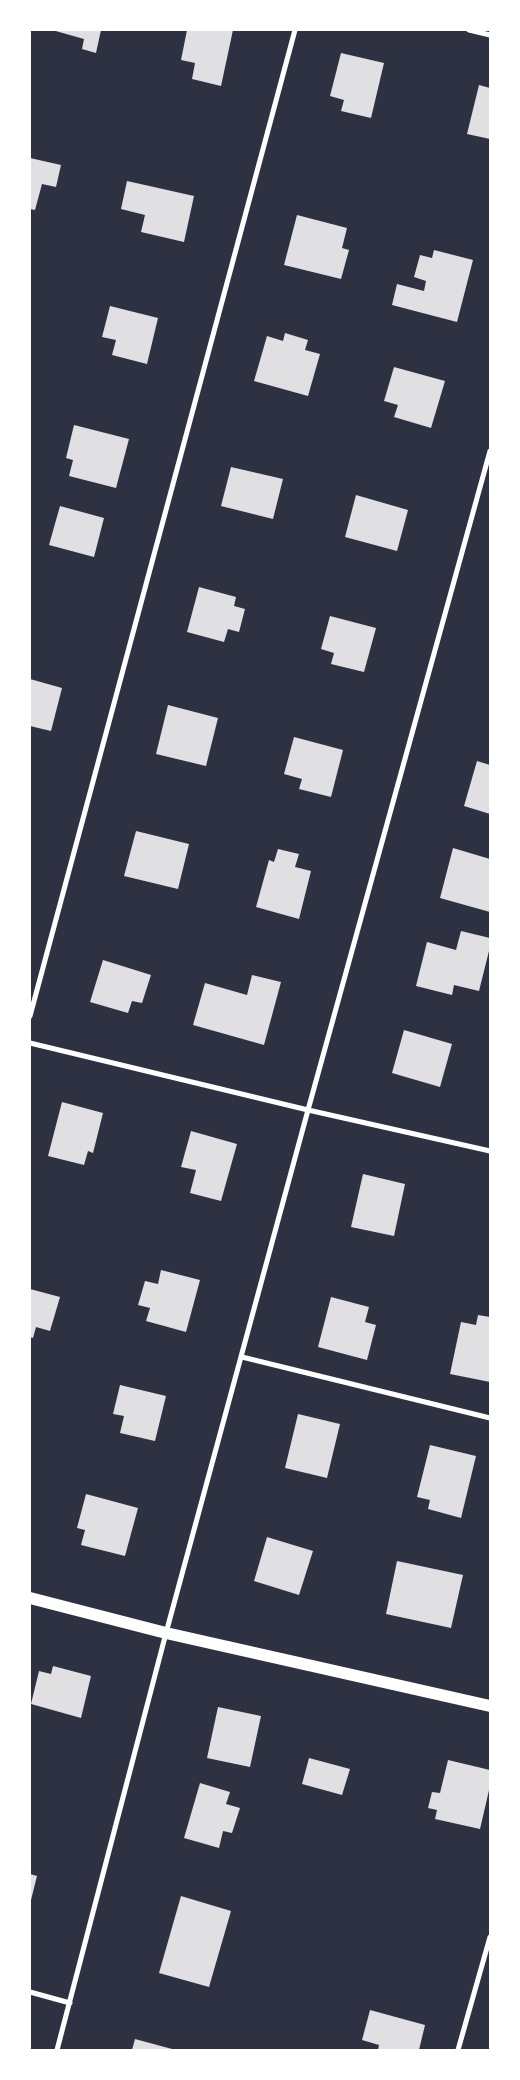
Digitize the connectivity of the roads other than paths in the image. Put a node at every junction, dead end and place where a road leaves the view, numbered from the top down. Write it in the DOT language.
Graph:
graph roads {
  1 [pos="294,30"];
  2 [pos="469,30"];
  3 [pos="490,35"];
  4 [pos="490,450"];
  5 [pos="30,1016"];
  6 [pos="30,1043"];
  7 [pos="308,1110"];
  8 [pos="490,1150"];
  9 [pos="242,1357"];
  10 [pos="490,1418"];
  11 [pos="30,1598"];
  12 [pos="166,1633"];
  13 [pos="490,1706"];
  14 [pos="490,1936"];
  15 [pos="30,1992"];
  16 [pos="70,2003"];
  17 [pos="57,2050"];
  18 [pos="458,2050"];
  1 -- 5 [label="street"];
  2 -- 3 [label="street"];
  4 -- 7 [label="street"];
  6 -- 7 [label="street"];
  7 -- 8 [label="street"];
  7 -- 9 [label="street"];
  9 -- 10 [label="street"];
  9 -- 12 [label="street"];
  11 -- 12 [label="main road"];
  12 -- 13 [label="main road"];
  12 -- 16 [label="street"];
  14 -- 18 [label="street"];
  15 -- 16 [label="street"];
  16 -- 17 [label="street"];
}
